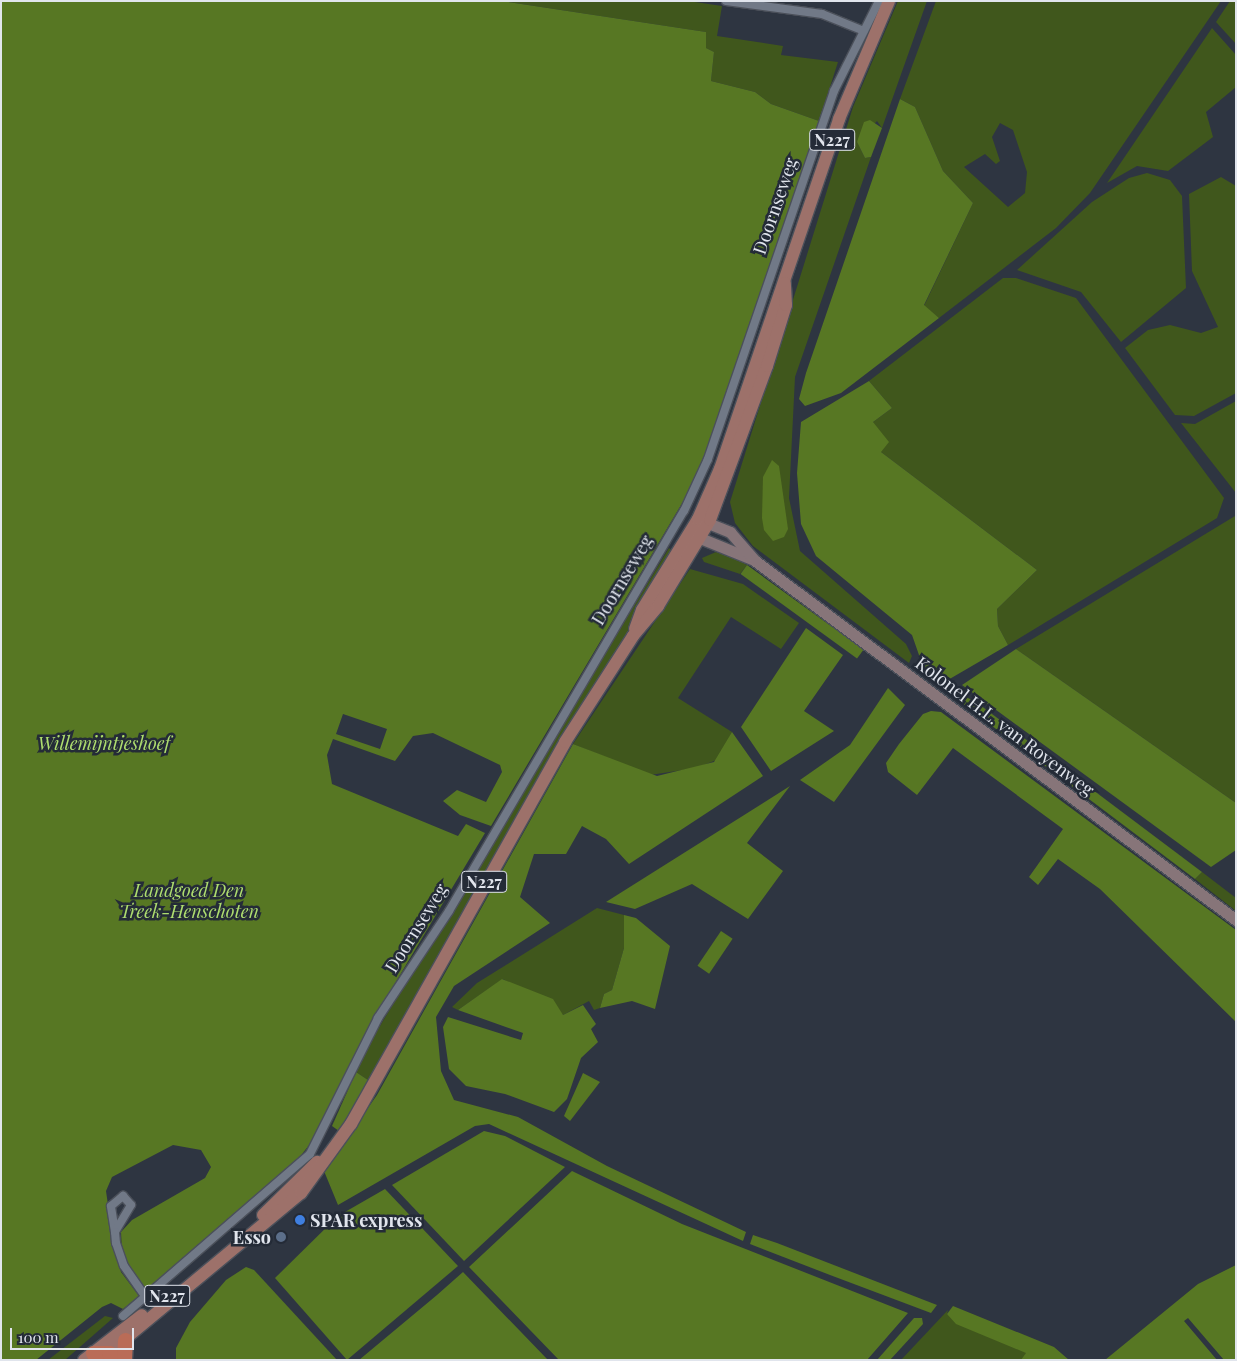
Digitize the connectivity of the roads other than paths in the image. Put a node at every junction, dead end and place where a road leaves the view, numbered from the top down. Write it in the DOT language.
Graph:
graph roads {
  1 [pos="726,1"];
  2 [pos="879,1"];
  3 [pos="890,1"];
  4 [pos="864,30"];
  5 [pos="684,511"];
  6 [pos="704,520"];
  7 [pos="700,538"];
  8 [pos="754,560"];
  9 [pos="633,636"];
  10 [pos="1236,920"];
  11 [pos="374,1084"];
  12 [pos="115,1232"];
  13 [pos="146,1298"];
  14 [pos="123,1316"];
  15 [pos="125,1340"];
  16 [pos="101,1357"];
  17 [pos="124,1360"];
  1 -- 4 [label="street"];
  2 -- 4 [label="street, Doornseweg"];
  3 -- 6 [label="main road, Doornseweg / N227"];
  4 -- 5 [label="street, Doornseweg"];
  5 -- 6 [label="street"];
  5 -- 13 [label="street, Doornseweg"];
  6 -- 7 [label="main road, Doornseweg / N227"];
  6 -- 8 [label="street, Kolonel H.L. van Royenweg"];
  6 -- 9 [label="main road, Doornseweg / N227"];
  7 -- 8 [label="street, Kolonel H.L. van Royenweg"];
  7 -- 9 [label="main road, Doornseweg / N227"];
  8 -- 10 [label="street, Kolonel H.L. van Royenweg"];
  9 -- 11 [label="main road, Doornseweg / N227"];
  11 -- 15 [label="main road, Doornseweg / N227"];
  11 -- 16 [label="main road, Doornseweg / N227"];
  12 -- 13 [label="street"];
  13 -- 14 [label="street, Doornseweg"];
  15 -- 16 [label="main road, Doornseweg / N227"];
  15 -- 17 [label="highway"];
}
